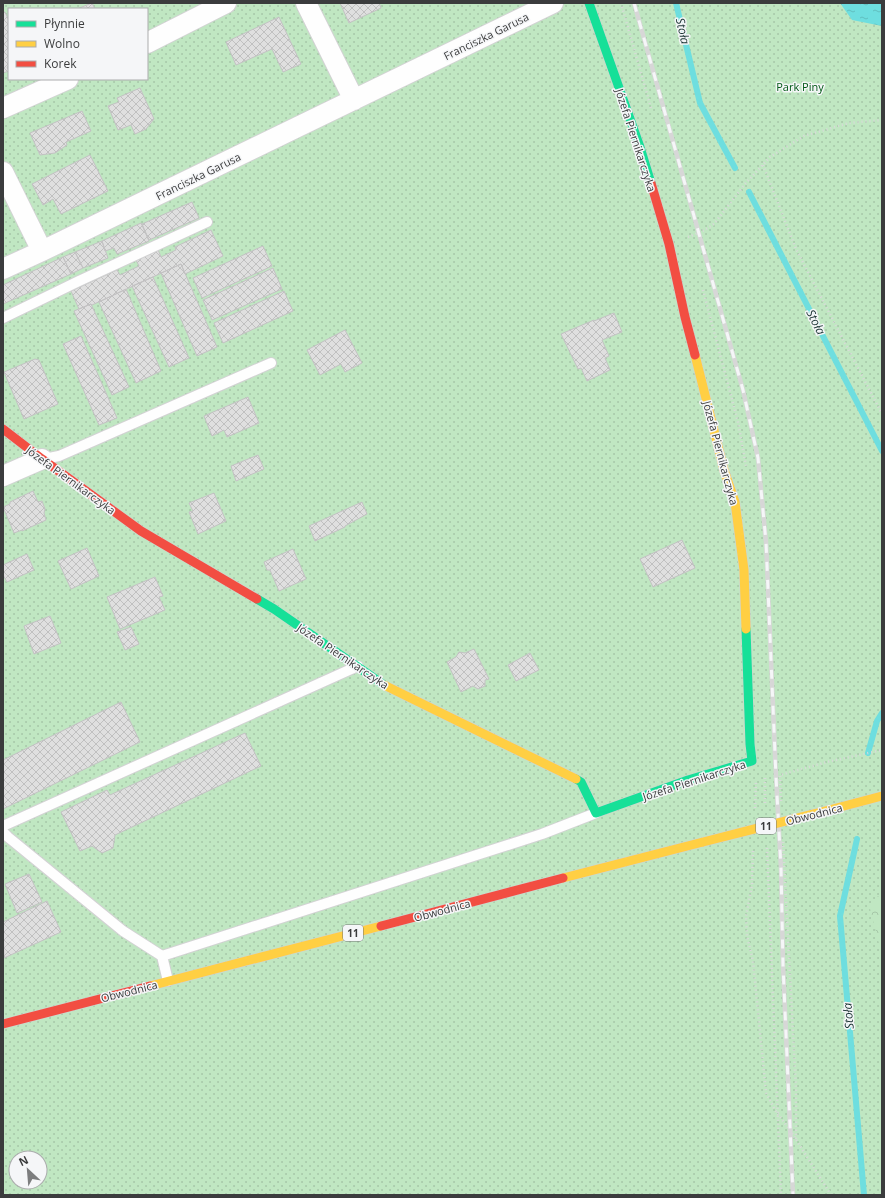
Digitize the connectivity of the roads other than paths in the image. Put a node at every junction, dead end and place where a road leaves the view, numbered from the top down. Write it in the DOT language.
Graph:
graph roads {
  1 [pos="226,3"];
  2 [pos="306,3"];
  3 [pos="553,3"];
  4 [pos="589,3"];
  5 [pos="148,42"];
  6 [pos="66,80"];
  7 [pos="354,100"];
  8 [pos="3,108"];
  9 [pos="3,172"];
  10 [pos="207,222"];
  11 [pos="42,252"];
  12 [pos="3,270"];
  13 [pos="3,318"];
  14 [pos="271,363"];
  15 [pos="3,429"];
  16 [pos="42,459"];
  17 [pos="3,476"];
  18 [pos="358,666"];
  19 [pos="882,796"];
  20 [pos="596,813"];
  21 [pos="3,826"];
  22 [pos="3,832"];
  23 [pos="162,956"];
  24 [pos="168,981"];
  25 [pos="3,1024"];
  1 -- 5 [label="street"];
  2 -- 7 [label="street"];
  3 -- 7 [label="street, Franciszka Garusa"];
  4 -- 20 [label="main road, Józefa Piernikarczyka"];
  6 -- 8 [label="street"];
  7 -- 11 [label="street, Franciszka Garusa"];
  9 -- 11 [label="street"];
  10 -- 13 [label="lane"];
  11 -- 12 [label="street, Franciszka Garusa"];
  14 -- 16 [label="lane"];
  15 -- 16 [label="main road, Józefa Piernikarczyka"];
  16 -- 17 [label="street"];
  16 -- 18 [label="main road, Józefa Piernikarczyka"];
  18 -- 20 [label="main road, Józefa Piernikarczyka"];
  18 -- 21 [label="lane"];
  19 -- 24 [label="main road, Obwodnica / 11, bridge"];
  20 -- 23 [label="lane"];
  22 -- 23 [label="lane"];
  23 -- 24 [label="lane"];
  24 -- 25 [label="main road, Obwodnica / 11"];
}
